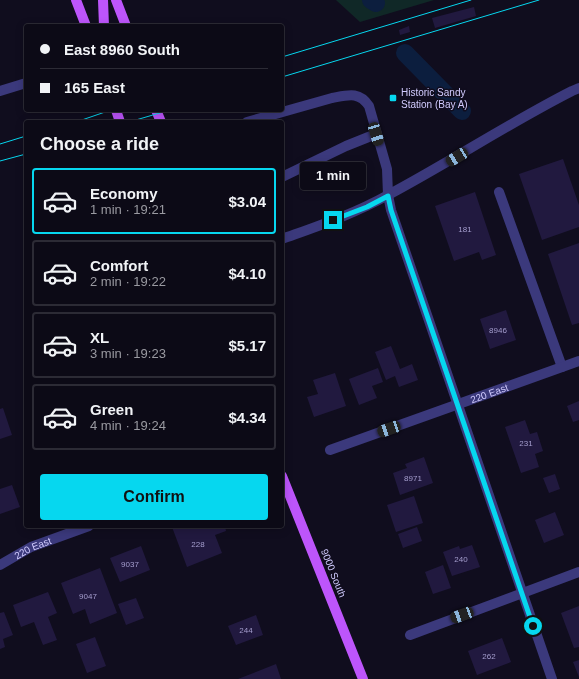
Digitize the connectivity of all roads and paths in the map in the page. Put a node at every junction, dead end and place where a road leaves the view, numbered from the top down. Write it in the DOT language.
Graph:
graph roads {
  1 [pos="76,0"];
  2 [pos="103,0"];
  3 [pos="116,0"];
  4 [pos="85,24"];
  5 [pos="104,24"];
  6 [pos="125,24"];
  7 [pos="24,84"];
  8 [pos="579,88"];
  9 [pos="0,91"];
  10 [pos="282,112"];
  11 [pos="284,112"];
  12 [pos="254,120"];
  13 [pos="376,134"];
  14 [pos="284,176"];
  15 [pos="499,192"];
  16 [pos="388,196"];
  17 [pos="284,237"];
  18 [pos="579,361"];
  19 [pos="562,367"];
  20 [pos="458,404"];
  21 [pos="330,450"];
  22 [pos="284,481"];
  23 [pos="83,528"];
  24 [pos="0,565"];
  25 [pos="579,572"];
  26 [pos="522,593"];
  27 [pos="410,635"];
  28 [pos="363,679"];
  29 [pos="552,679"];
  1 -- 4 [label="main road"];
  2 -- 5 [label="main road"];
  3 -- 6 [label="main road"];
  7 -- 9 [label="street"];
  8 -- 16 [label="street"];
  10 -- 12 [label="street"];
  11 -- 13 [label="street"];
  13 -- 14 [label="street"];
  13 -- 16 [label="street"];
  15 -- 19 [label="street"];
  16 -- 17 [label="street"];
  16 -- 20 [label="street"];
  18 -- 19 [label="street, 220 East"];
  19 -- 20 [label="street, 220 East"];
  20 -- 21 [label="street, 220 East"];
  20 -- 26 [label="street"];
  22 -- 28 [label="main road, 9000 South"];
  23 -- 24 [label="street, 220 East"];
  25 -- 26 [label="street"];
  26 -- 27 [label="street"];
  26 -- 29 [label="street"];
}
